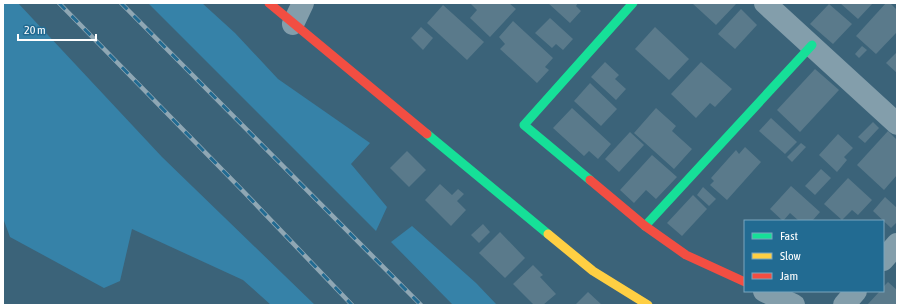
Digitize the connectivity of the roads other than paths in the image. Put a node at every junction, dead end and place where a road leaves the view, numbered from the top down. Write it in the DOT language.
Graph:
graph roads {
  1 [pos="269,3"];
  2 [pos="303,3"];
  3 [pos="633,3"];
  4 [pos="765,3"];
  5 [pos="293,24"];
  6 [pos="812,45"];
  7 [pos="897,124"];
  8 [pos="644,226"];
  9 [pos="897,244"];
  10 [pos="884,259"];
  11 [pos="744,282"];
  12 [pos="766,292"];
  13 [pos="855,292"];
  14 [pos="648,305"];
  15 [pos="794,305"];
  16 [pos="844,305"];
  1 -- 5 [label="street"];
  2 -- 5 [label="street"];
  3 -- 8 [label="street"];
  4 -- 6 [label="street"];
  5 -- 14 [label="street"];
  6 -- 7 [label="street"];
  6 -- 8 [label="street"];
  8 -- 11 [label="street"];
  9 -- 10 [label="street"];
  12 -- 15 [label="street"];
  13 -- 16 [label="street"];
}
